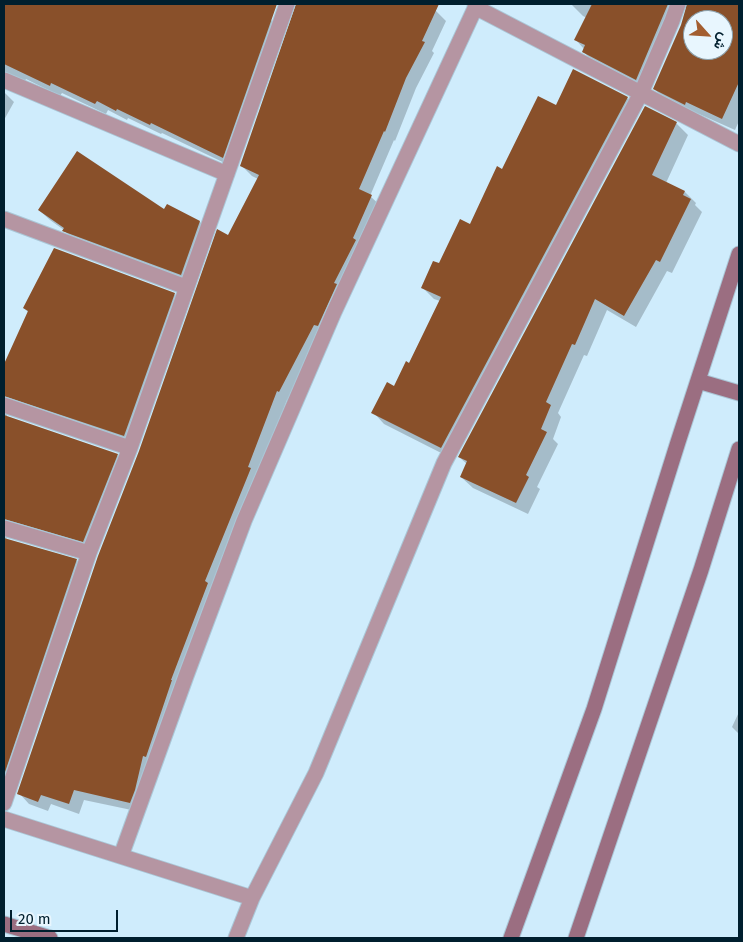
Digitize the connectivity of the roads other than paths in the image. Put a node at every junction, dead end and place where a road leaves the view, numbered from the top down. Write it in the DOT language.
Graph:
graph roads {
  1 [pos="285,4"];
  2 [pos="678,4"];
  3 [pos="476,5"];
  4 [pos="4,80"];
  5 [pos="641,93"];
  6 [pos="739,144"];
  7 [pos="227,174"];
  8 [pos="4,219"];
  9 [pos="739,254"];
  10 [pos="186,287"];
  11 [pos="698,381"];
  12 [pos="739,393"];
  13 [pos="4,405"];
  14 [pos="130,448"];
  15 [pos="739,449"];
  16 [pos="4,528"];
  17 [pos="89,553"];
  18 [pos="4,803"];
  19 [pos="4,819"];
  20 [pos="122,856"];
  21 [pos="252,898"];
  22 [pos="4,924"];
  23 [pos="50,938"];
  24 [pos="236,938"];
  25 [pos="511,938"];
  26 [pos="576,938"];
  1 -- 7 [label="street"];
  2 -- 5 [label="street"];
  3 -- 5 [label="street"];
  3 -- 20 [label="street"];
  4 -- 7 [label="street"];
  5 -- 6 [label="street"];
  5 -- 21 [label="street"];
  7 -- 10 [label="street"];
  8 -- 10 [label="street"];
  9 -- 11 [label="street"];
  10 -- 14 [label="street"];
  11 -- 12 [label="street"];
  11 -- 25 [label="street"];
  13 -- 14 [label="street"];
  14 -- 17 [label="street"];
  15 -- 26 [label="street"];
  16 -- 17 [label="street"];
  17 -- 18 [label="street"];
  19 -- 20 [label="street"];
  20 -- 21 [label="street"];
  21 -- 24 [label="street"];
  22 -- 23 [label="street"];
}
